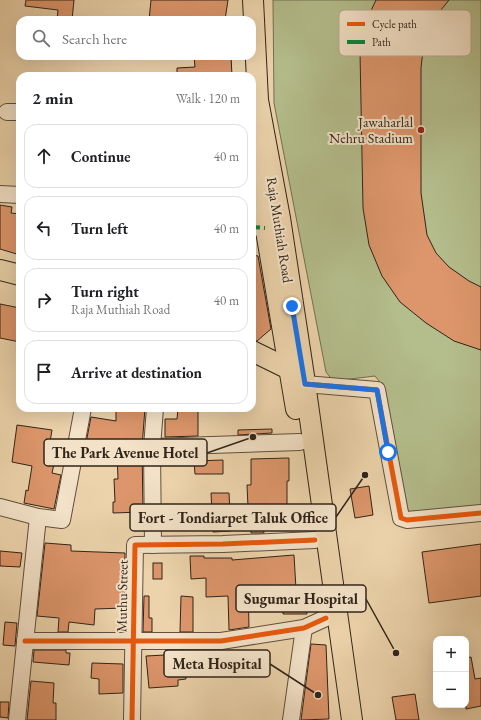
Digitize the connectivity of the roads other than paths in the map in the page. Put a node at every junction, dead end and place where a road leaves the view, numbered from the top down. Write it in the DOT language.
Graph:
graph roads {
  1 [pos="240,0"];
  2 [pos="253,0"];
  3 [pos="240,16"];
  4 [pos="253,16"];
  5 [pos="242,60"];
  6 [pos="255,60"];
  7 [pos="242,72"];
  8 [pos="256,72"];
  9 [pos="256,74"];
  10 [pos="0,194"];
  11 [pos="16,195"];
  12 [pos="256,201"];
  13 [pos="258,227"];
  14 [pos="0,257"];
  15 [pos="16,260"];
  16 [pos="0,270"];
  17 [pos="16,274"];
  18 [pos="256,353"];
  19 [pos="256,362"];
  20 [pos="297,377"];
  21 [pos="82,412"];
  22 [pos="156,412"];
  23 [pos="300,442"];
  24 [pos="152,447"];
  25 [pos="0,507"];
  26 [pos="481,514"];
  27 [pos="38,517"];
  28 [pos="315,540"];
  29 [pos="153,545"];
  30 [pos="326,618"];
  31 [pos="304,628"];
  32 [pos="25,641"];
  33 [pos="133,641"];
  34 [pos="17,720"];
  35 [pos="132,720"];
  36 [pos="291,720"];
  37 [pos="339,720"];
  38 [pos="352,720"];
  1 -- 3 [label="main road"];
  2 -- 4 [label="main road, Raja Muthiah Road"];
  5 -- 7 [label="main road"];
  6 -- 8 [label="main road, Raja Muthiah Road"];
  9 -- 20 [label="main road, Raja Muthiah Road"];
  10 -- 11 [label="street"];
  12 -- 13 [label="main road, Raja Muthiah Road"];
  13 -- 20 [label="main road, Raja Muthiah Road"];
  14 -- 15 [label="main road"];
  16 -- 17 [label="main road"];
  18 -- 20 [label="main road"];
  19 -- 20 [label="main road"];
  20 -- 23 [label="main road, Raja Muthiah Road"];
  20 -- 26 [label="street"];
  20 -- 38 [label="main road, Raja Muthiah Road"];
  21 -- 27 [label="street"];
  22 -- 24 [label="street"];
  23 -- 24 [label="street"];
  23 -- 28 [label="main road, Raja Muthiah Road"];
  24 -- 29 [label="street"];
  25 -- 27 [label="street"];
  27 -- 32 [label="street"];
  28 -- 29 [label="street"];
  28 -- 30 [label="main road, Raja Muthiah Road"];
  29 -- 33 [label="street, Muthu Street"];
  30 -- 31 [label="street"];
  30 -- 37 [label="main road, Raja Muthiah Road"];
  31 -- 33 [label="street"];
  31 -- 36 [label="street"];
  32 -- 33 [label="street"];
  32 -- 34 [label="street"];
  33 -- 35 [label="street, Muthu Street"];
}
